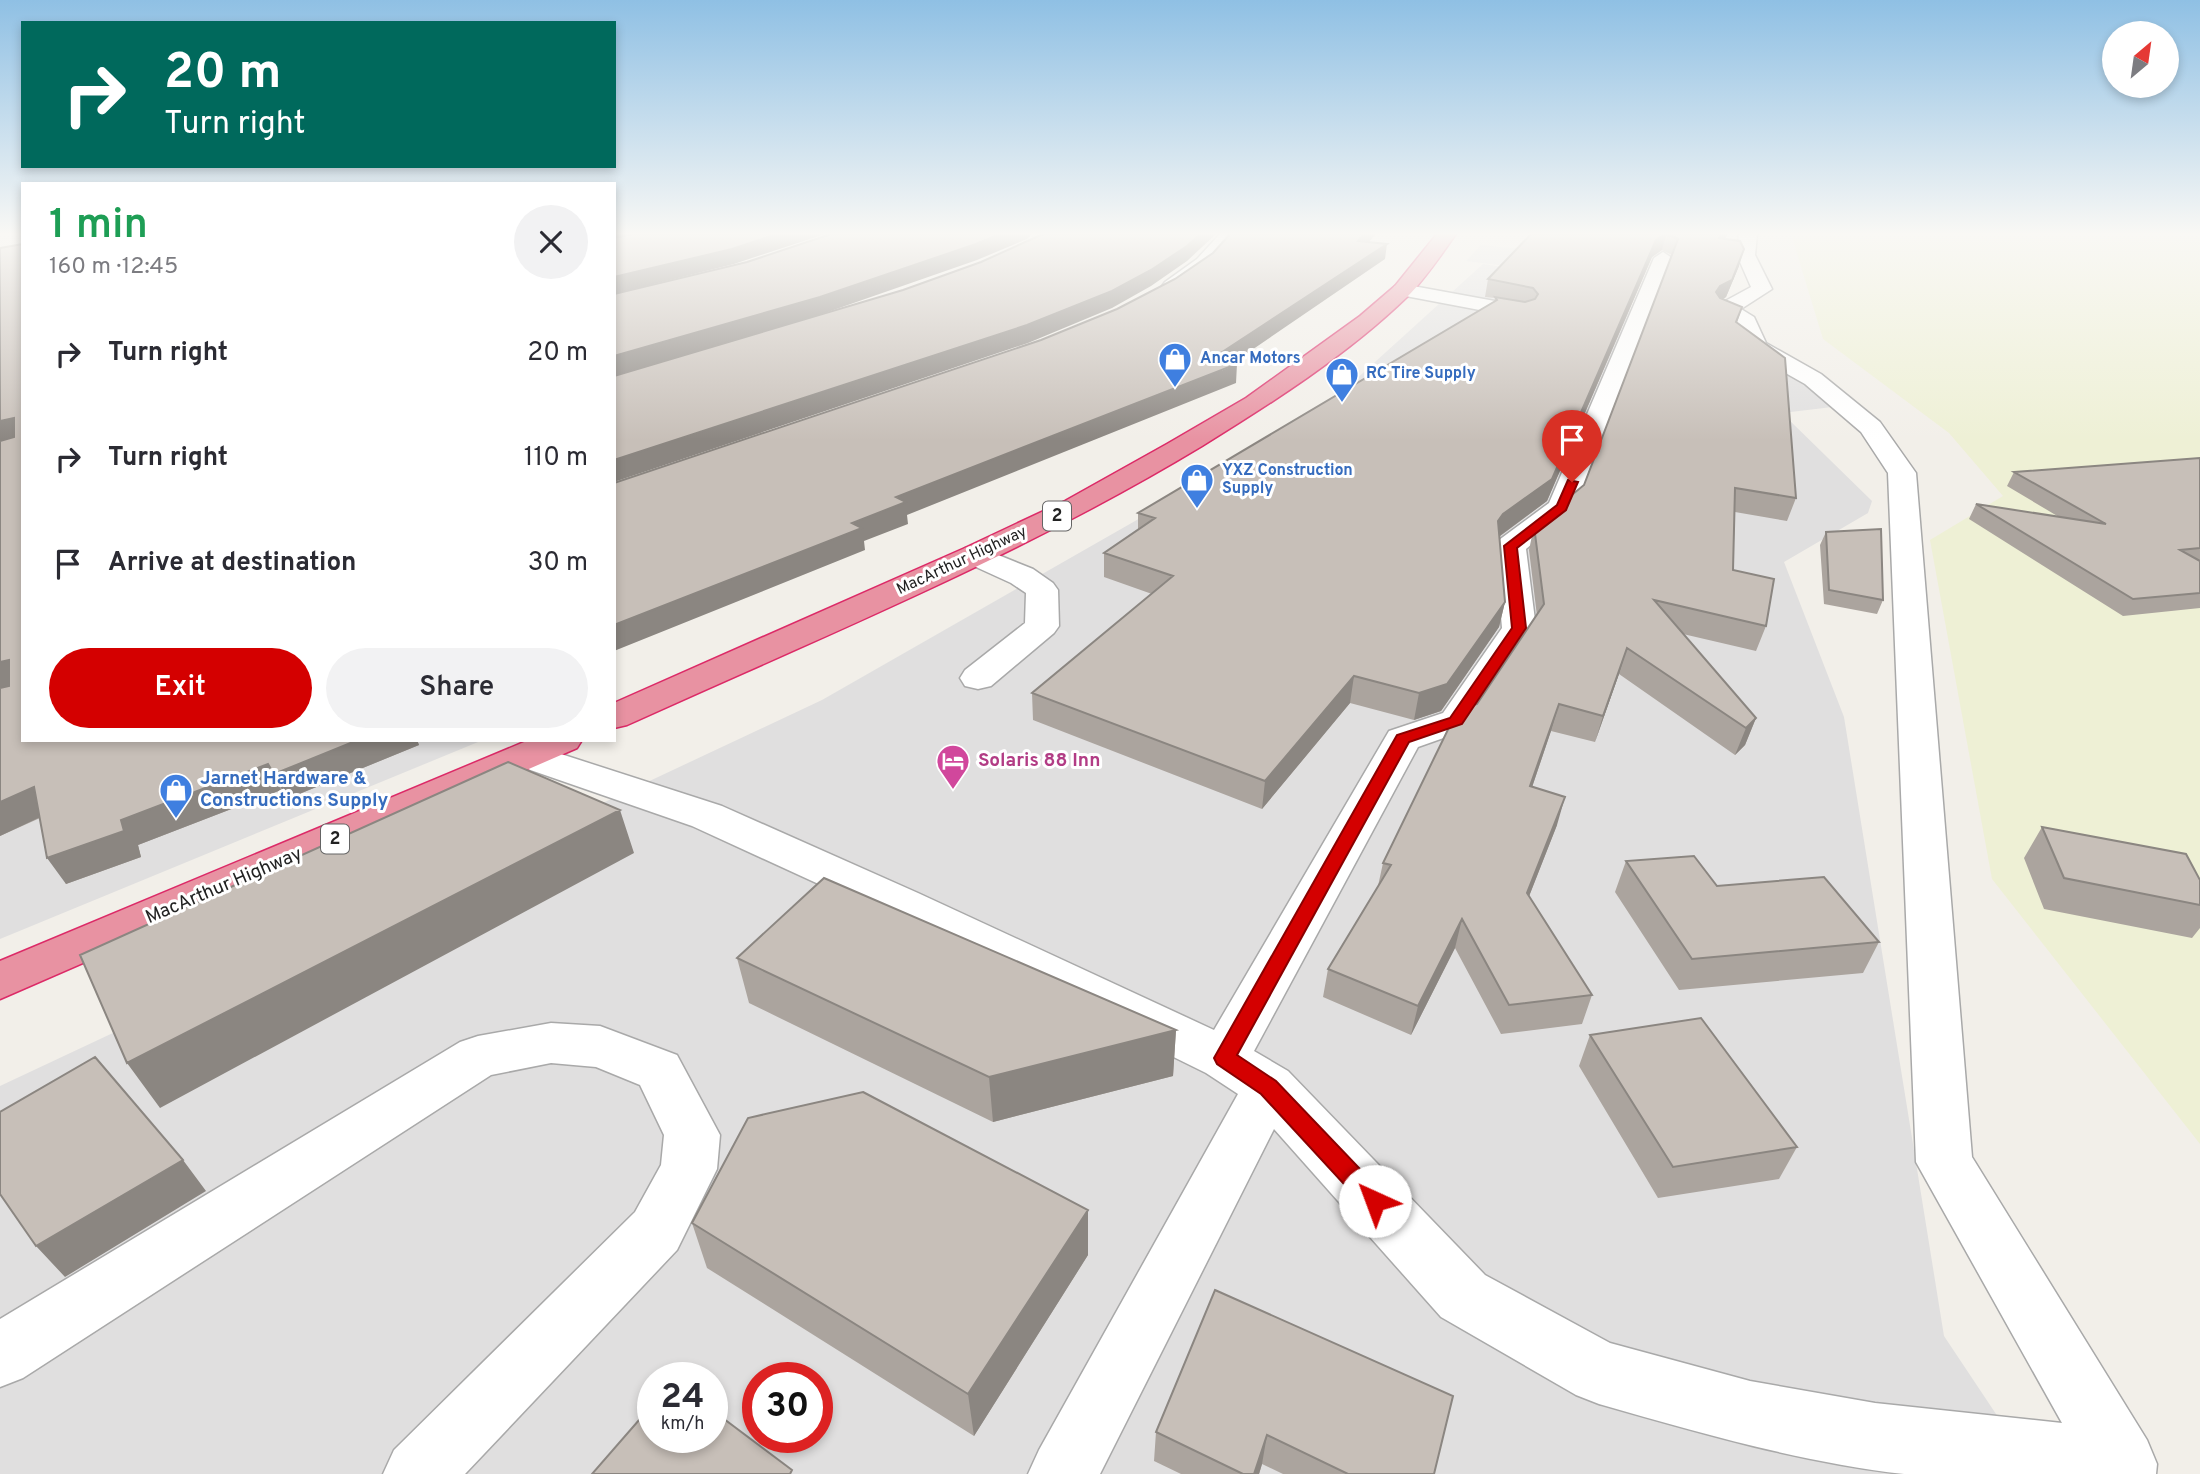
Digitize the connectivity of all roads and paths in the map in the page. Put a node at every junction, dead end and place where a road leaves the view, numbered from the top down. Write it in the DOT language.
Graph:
graph roads {
  1 [pos="1388,303"];
  2 [pos="1472,303"];
  3 [pos="1645,303"];
  4 [pos="1736,303"];
  5 [pos="1522,312"];
  6 [pos="976,555"];
  7 [pos="978,678"];
  8 [pos="616,716"];
  9 [pos="547,748"];
  10 [pos="0,981"];
  11 [pos="1246,1072"];
  12 [pos="0,1355"];
  13 [pos="2122,1469"];
  14 [pos="418,1474"];
  15 [pos="1063,1474"];
  1 -- 6 [label="highway, MacArthur Highway / 2"];
  2 -- 5 [label="street"];
  3 -- 11 [label="street"];
  4 -- 13 [label="street"];
  6 -- 7 [label="street"];
  6 -- 8 [label="highway, MacArthur Highway / 2"];
  9 -- 10 [label="highway, MacArthur Highway / 2"];
  9 -- 11 [label="street"];
  11 -- 13 [label="street"];
  11 -- 15 [label="street"];
  12 -- 14 [label="street"];
}
